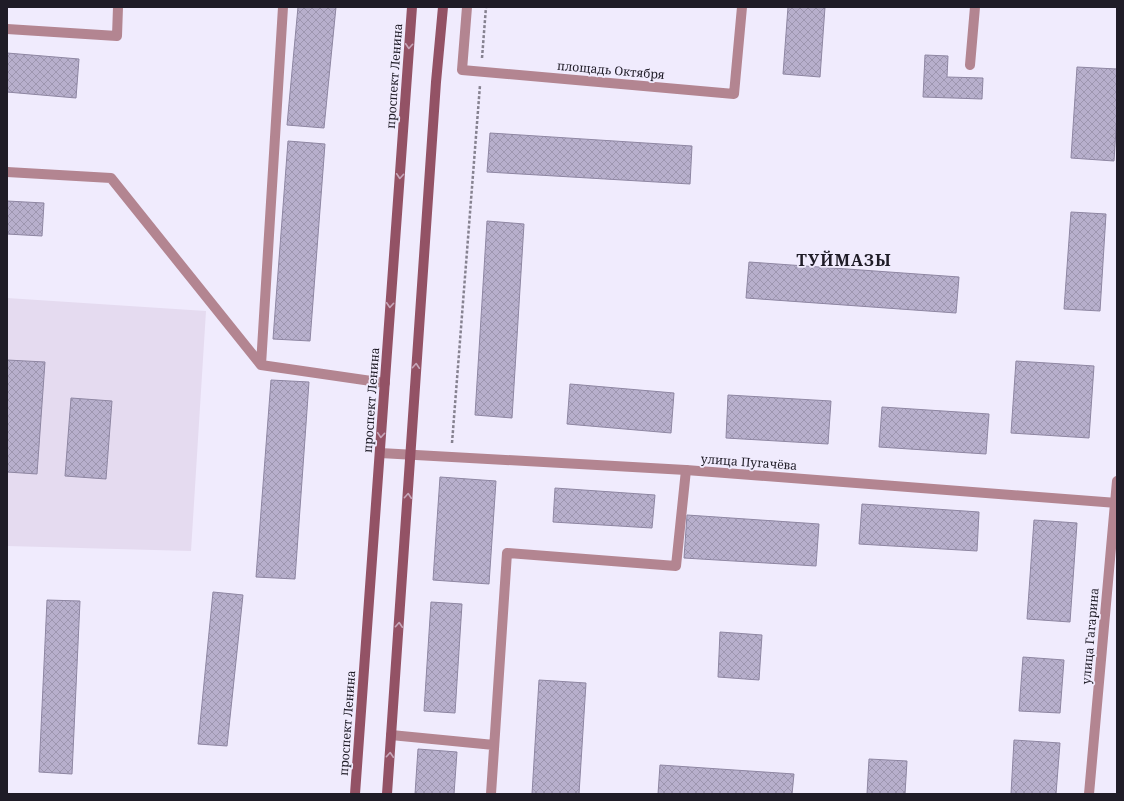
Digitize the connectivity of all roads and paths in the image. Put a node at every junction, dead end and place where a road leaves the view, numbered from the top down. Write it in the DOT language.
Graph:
graph roads {
  1 [pos="118,7"];
  2 [pos="282,7"];
  3 [pos="412,7"];
  4 [pos="443,7"];
  5 [pos="467,7"];
  6 [pos="486,7"];
  7 [pos="742,7"];
  8 [pos="975,7"];
  9 [pos="7,29"];
  10 [pos="970,65"];
  11 [pos="481,72"];
  12 [pos="7,172"];
  13 [pos="261,365"];
  14 [pos="385,382"];
  15 [pos="380,453"];
  16 [pos="410,455"];
  17 [pos="451,457"];
  18 [pos="686,470"];
  19 [pos="1117,481"];
  20 [pos="1116,503"];
  21 [pos="391,735"];
  22 [pos="494,745"];
  23 [pos="355,794"];
  24 [pos="387,794"];
  25 [pos="491,794"];
  26 [pos="1089,794"];
  1 -- 9 [label="street"];
  2 -- 13 [label="street"];
  3 -- 14 [label="street, проспект Ленина, one-way"];
  16 -- 4 [label="street, one-way"];
  5 -- 11 [label="street, площадь Октября"];
  6 -- 11 [label="path"];
  7 -- 11 [label="street, площадь Октября"];
  8 -- 10 [label="street"];
  11 -- 17 [label="path"];
  12 -- 13 [label="street"];
  13 -- 14 [label="street"];
  14 -- 15 [label="street, проспект Ленина, one-way"];
  15 -- 16 [label="street, улица Пугачёва"];
  15 -- 23 [label="street, проспект Ленина"];
  16 -- 17 [label="street, улица Пугачёва"];
  21 -- 16 [label="street, one-way"];
  17 -- 18 [label="street, улица Пугачёва"];
  18 -- 20 [label="street, улица Пугачёва"];
  18 -- 22 [label="street"];
  19 -- 20 [label="street, улица Гагарина"];
  20 -- 26 [label="street, улица Гагарина"];
  21 -- 22 [label="street"];
  24 -- 21 [label="street, one-way"];
  22 -- 25 [label="street"];
}
